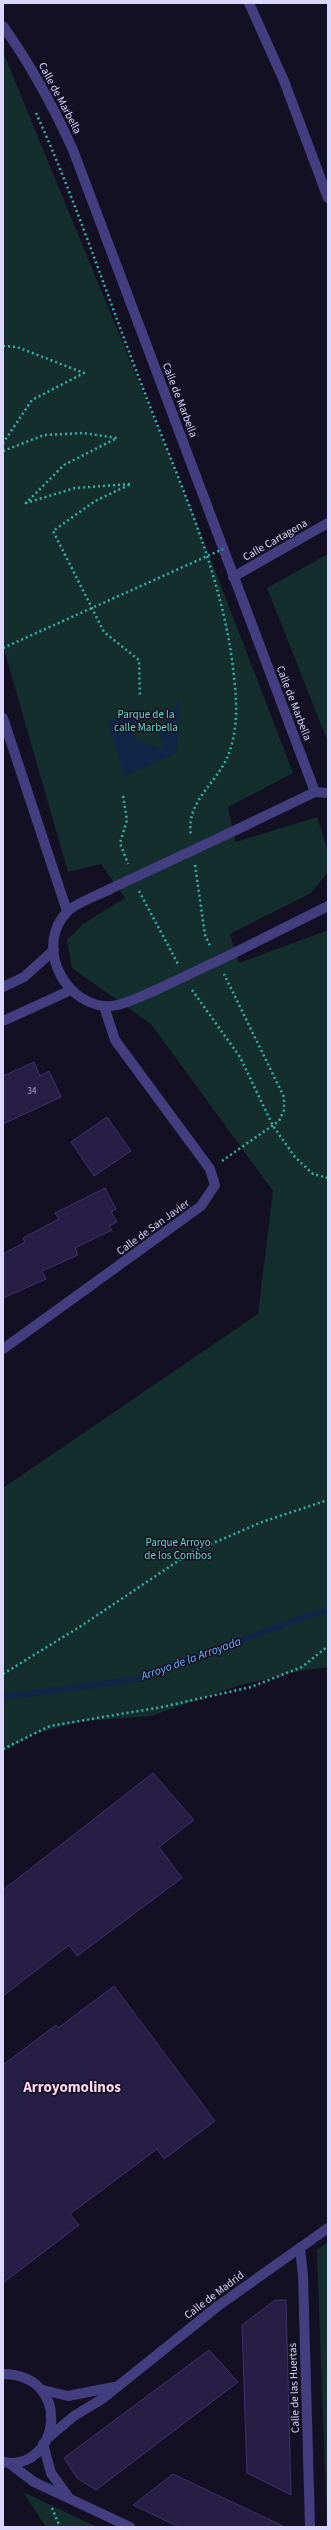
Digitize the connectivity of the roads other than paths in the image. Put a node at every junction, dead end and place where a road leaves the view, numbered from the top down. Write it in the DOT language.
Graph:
graph roads {
  1 [pos="249,3"];
  2 [pos="3,26"];
  3 [pos="328,198"];
  4 [pos="328,523"];
  5 [pos="233,577"];
  6 [pos="3,718"];
  7 [pos="315,792"];
  8 [pos="328,793"];
  9 [pos="328,906"];
  10 [pos="67,911"];
  11 [pos="54,950"];
  12 [pos="3,987"];
  13 [pos="71,990"];
  14 [pos="104,1006"];
  15 [pos="3,1021"];
  16 [pos="3,1349"];
  17 [pos="328,2228"];
  18 [pos="300,2248"];
  19 [pos="3,2374"];
  20 [pos="118,2386"];
  21 [pos="43,2390"];
  22 [pos="46,2441"];
  23 [pos="6,2463"];
  24 [pos="70,2499"];
  25 [pos="130,2527"];
  26 [pos="310,2527"];
  1 -- 3 [label="street"];
  2 -- 5 [label="street, Calle de Marbella"];
  4 -- 5 [label="street, Calle Cartagena"];
  5 -- 7 [label="street, Calle de Marbella"];
  6 -- 10 [label="street"];
  7 -- 8 [label="street"];
  7 -- 10 [label="street, bridge"];
  9 -- 14 [label="street, bridge"];
  10 -- 11 [label="street"];
  11 -- 12 [label="street"];
  11 -- 13 [label="street"];
  13 -- 14 [label="street"];
  13 -- 15 [label="street"];
  14 -- 16 [label="street, Calle de San Javier"];
  17 -- 18 [label="street, Calle de Madrid"];
  18 -- 20 [label="street, Calle de Madrid"];
  18 -- 26 [label="street, Calle de las Huertas"];
  19 -- 21 [label="street, Calle de Madrid"];
  20 -- 21 [label="street, Calle de Madrid"];
  20 -- 22 [label="street, Calle de Madrid"];
  21 -- 22 [label="street"];
  22 -- 23 [label="street, Calle de Madrid"];
  22 -- 24 [label="street"];
  23 -- 24 [label="street"];
  24 -- 25 [label="street"];
}
